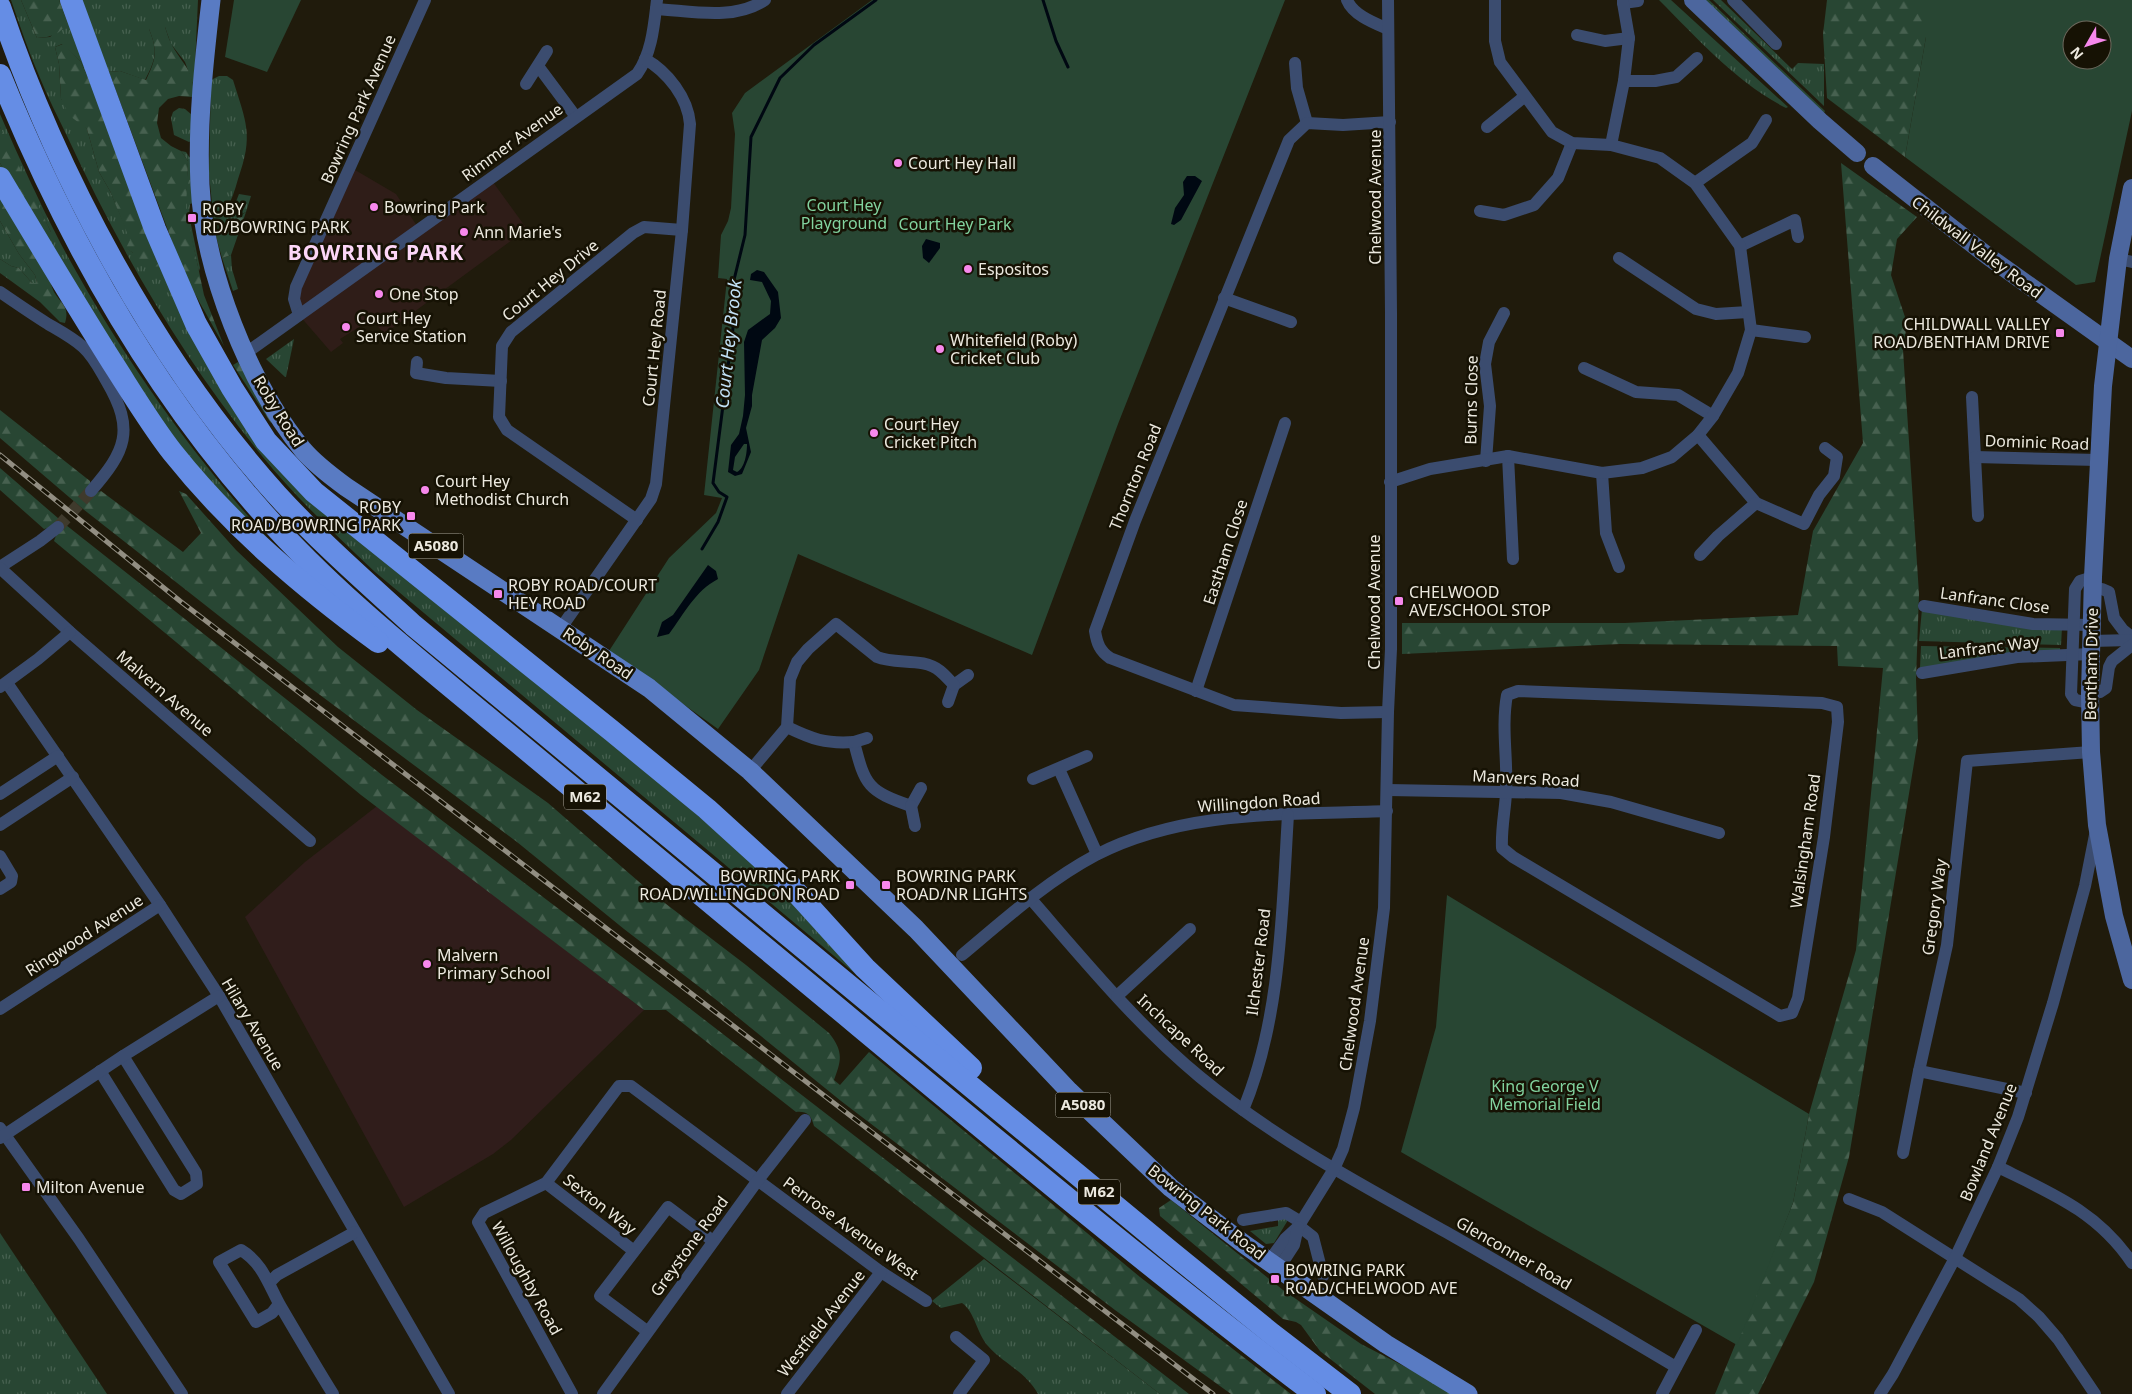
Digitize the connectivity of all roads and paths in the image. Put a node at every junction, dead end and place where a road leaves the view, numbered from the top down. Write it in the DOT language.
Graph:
graph roads {
  1 [pos="71,0"];
  2 [pos="206,0"];
  3 [pos="210,0"];
  4 [pos="425,0"];
  5 [pos="765,0"];
  6 [pos="1347,0"];
  7 [pos="1388,0"];
  8 [pos="1494,0"];
  9 [pos="1693,0"];
  10 [pos="1638,1"];
  11 [pos="1623,2"];
  12 [pos="1740,2"];
  13 [pos="656,4"];
  14 [pos="0,7"];
  15 [pos="208,22"];
  16 [pos="1388,30"];
  17 [pos="1577,35"];
  18 [pos="1629,38"];
  19 [pos="1776,44"];
  20 [pos="548,51"];
  21 [pos="1697,58"];
  22 [pos="645,60"];
  23 [pos="1295,63"];
  24 [pos="538,66"];
  25 [pos="0,75"];
  26 [pos="1624,81"];
  27 [pos="526,84"];
  28 [pos="1524,96"];
  29 [pos="576,117"];
  30 [pos="1766,120"];
  31 [pos="1390,122"];
  32 [pos="1308,123"];
  33 [pos="1486,127"];
  34 [pos="1572,143"];
  35 [pos="1611,145"];
  36 [pos="1857,153"];
  37 [pos="1873,166"];
  38 [pos="0,178"];
  39 [pos="1695,184"];
  40 [pos="2131,198"];
  41 [pos="1480,211"];
  42 [pos="682,230"];
  43 [pos="1798,237"];
  44 [pos="1740,246"];
  45 [pos="1619,258"];
  46 [pos="2125,260"];
  47 [pos="0,292"];
  48 [pos="1224,298"];
  49 [pos="1748,312"];
  50 [pos="1504,313"];
  51 [pos="299,314"];
  52 [pos="1290,322"];
  53 [pos="1751,330"];
  54 [pos="1805,337"];
  55 [pos="2109,344"];
  56 [pos="246,353"];
  57 [pos="2132,359"];
  58 [pos="417,362"];
  59 [pos="1584,368"];
  60 [pos="501,381"];
  61 [pos="1972,396"];
  62 [pos="1713,416"];
  63 [pos="1285,422"];
  64 [pos="1698,435"];
  65 [pos="1825,448"];
  66 [pos="1508,456"];
  67 [pos="1975,457"];
  68 [pos="1486,460"];
  69 [pos="2098,460"];
  70 [pos="1602,473"];
  71 [pos="1390,482"];
  72 [pos="91,491"];
  73 [pos="1756,503"];
  74 [pos="1978,516"];
  75 [pos="637,520"];
  76 [pos="1804,524"];
  77 [pos="58,527"];
  78 [pos="1800,536"];
  79 [pos="1700,555"];
  80 [pos="1513,559"];
  81 [pos="1619,567"];
  82 [pos="0,568"];
  83 [pos="2093,583"];
  84 [pos="1924,606"];
  85 [pos="561,628"];
  86 [pos="70,632"];
  87 [pos="2087,636"];
  88 [pos="2132,636"];
  89 [pos="2132,640"];
  90 [pos="2132,645"];
  91 [pos="2073,656"];
  92 [pos="1922,673"];
  93 [pos="968,675"];
  94 [pos="3,685"];
  95 [pos="954,685"];
  96 [pos="1196,692"];
  97 [pos="2090,698"];
  98 [pos="948,702"];
  99 [pos="1388,712"];
  100 [pos="787,727"];
  101 [pos="867,738"];
  102 [pos="854,742"];
  103 [pos="2091,752"];
  104 [pos="58,756"];
  105 [pos="1086,756"];
  106 [pos="1059,769"];
  107 [pos="750,771"];
  108 [pos="73,777"];
  109 [pos="1033,779"];
  110 [pos="920,788"];
  111 [pos="1388,790"];
  112 [pos="1506,792"];
  113 [pos="0,794"];
  114 [pos="911,806"];
  115 [pos="596,807"];
  116 [pos="1387,811"];
  117 [pos="1288,815"];
  118 [pos="0,825"];
  119 [pos="2097,825"];
  120 [pos="915,826"];
  121 [pos="1719,833"];
  122 [pos="310,840"];
  123 [pos="1097,854"];
  124 [pos="0,856"];
  125 [pos="2106,880"];
  126 [pos="2085,886"];
  127 [pos="0,889"];
  128 [pos="1030,898"];
  129 [pos="160,904"];
  130 [pos="916,929"];
  131 [pos="1190,929"];
  132 [pos="962,954"];
  133 [pos="2132,980"];
  134 [pos="219,996"];
  135 [pos="1117,996"];
  136 [pos="0,1009"];
  137 [pos="123,1056"];
  138 [pos="1920,1070"];
  139 [pos="100,1071"];
  140 [pos="619,1086"];
  141 [pos="2026,1093"];
  142 [pos="1244,1110"];
  143 [pos="806,1120"];
  144 [pos="2,1134"];
  145 [pos="1904,1153"];
  146 [pos="1998,1167"];
  147 [pos="1334,1169"];
  148 [pos="758,1180"];
  149 [pos="546,1183"];
  150 [pos="1849,1198"];
  151 [pos="1122,1210"];
  152 [pos="1243,1220"];
  153 [pos="1299,1225"];
  154 [pos="355,1232"];
  155 [pos="713,1241"];
  156 [pos="634,1251"];
  157 [pos="1955,1258"];
  158 [pos="2132,1263"];
  159 [pos="1274,1265"];
  160 [pos="881,1272"];
  161 [pos="1323,1276"];
  162 [pos="270,1282"];
  163 [pos="926,1300"];
  164 [pos="279,1304"];
  165 [pos="1696,1330"];
  166 [pos="647,1331"];
  167 [pos="956,1337"];
  168 [pos="1676,1367"];
  169 [pos="182,1394"];
  170 [pos="333,1394"];
  171 [pos="449,1394"];
  172 [pos="572,1394"];
  173 [pos="603,1394"];
  174 [pos="787,1394"];
  175 [pos="959,1394"];
  176 [pos="1315,1394"];
  177 [pos="1350,1394"];
  178 [pos="1468,1394"];
  179 [pos="1662,1394"];
  180 [pos="1880,1394"];
  181 [pos="2096,1394"];
  1 -- 151 [label="highway"];
  2 -- 15 [label="main road, Roby Road / A5080"];
  3 -- 15 [label="main road, Roby Road / A5080"];
  4 -- 51 [label="street, Bowring Park Avenue"];
  5 -- 13 [label="street"];
  6 -- 16 [label="street"];
  7 -- 16 [label="street, Chelwood Avenue"];
  8 -- 28 [label="street"];
  9 -- 36 [label="street"];
  10 -- 11 [label="street"];
  11 -- 18 [label="street"];
  12 -- 19 [label="street"];
  13 -- 22 [label="street, Rimmer Avenue"];
  14 -- 151 [label="highway, M62"];
  15 -- 56 [label="main road, Roby Road / A5080"];
  16 -- 31 [label="street, Chelwood Avenue"];
  17 -- 18 [label="street"];
  18 -- 26 [label="street"];
  20 -- 24 [label="street"];
  21 -- 26 [label="street"];
  22 -- 29 [label="street, Rimmer Avenue"];
  22 -- 42 [label="street, Court Hey Road"];
  23 -- 32 [label="street"];
  24 -- 27 [label="street"];
  24 -- 29 [label="street"];
  25 -- 115 [label="highway, M62"];
  26 -- 35 [label="street"];
  28 -- 33 [label="street"];
  28 -- 34 [label="street"];
  29 -- 51 [label="street, Rimmer Avenue"];
  30 -- 39 [label="street"];
  31 -- 32 [label="street"];
  31 -- 71 [label="street, Chelwood Avenue"];
  32 -- 48 [label="street, Thornton Road"];
  34 -- 35 [label="street"];
  34 -- 41 [label="street"];
  35 -- 39 [label="street"];
  37 -- 55 [label="street, Childwall Valley Road"];
  38 -- 115 [label="highway"];
  39 -- 44 [label="street"];
  40 -- 46 [label="street, Bentham Drive"];
  42 -- 60 [label="street, Court Hey Drive"];
  42 -- 75 [label="street, Court Hey Road"];
  43 -- 44 [label="street"];
  44 -- 49 [label="street"];
  45 -- 49 [label="street"];
  46 -- 55 [label="street, Bentham Drive"];
  47 -- 72 [label="street"];
  48 -- 52 [label="street"];
  48 -- 96 [label="street, Thornton Road"];
  49 -- 53 [label="street"];
  50 -- 68 [label="street, Burns Close"];
  51 -- 56 [label="street, Rimmer Avenue"];
  53 -- 54 [label="street"];
  53 -- 62 [label="street"];
  55 -- 57 [label="street, Childwall Valley Road"];
  55 -- 69 [label="street, Bentham Drive"];
  56 -- 85 [label="main road, Roby Road / A5080"];
  58 -- 60 [label="street"];
  59 -- 62 [label="street"];
  60 -- 75 [label="street, Court Hey Drive"];
  61 -- 67 [label="street"];
  62 -- 64 [label="street"];
  63 -- 96 [label="street, Eastham Close"];
  64 -- 70 [label="street"];
  64 -- 73 [label="street"];
  65 -- 76 [label="street"];
  66 -- 68 [label="street"];
  66 -- 70 [label="street"];
  66 -- 80 [label="street"];
  67 -- 69 [label="street, Dominic Road"];
  67 -- 74 [label="street"];
  68 -- 71 [label="street"];
  69 -- 83 [label="street, Bentham Drive"];
  70 -- 81 [label="street"];
  71 -- 99 [label="street, Chelwood Avenue"];
  73 -- 76 [label="street"];
  73 -- 79 [label="street"];
  75 -- 85 [label="street, Court Hey Road"];
  76 -- 78 [label="street"];
  77 -- 82 [label="street"];
  82 -- 86 [label="street, Malvern Avenue"];
  83 -- 87 [label="street, Bentham Drive"];
  83 -- 88 [label="street"];
  84 -- 87 [label="street, Lanfranc Close"];
  85 -- 107 [label="main road, Roby Road / A5080"];
  86 -- 94 [label="street"];
  86 -- 122 [label="street, Malvern Avenue"];
  87 -- 89 [label="street"];
  87 -- 91 [label="street, Lanfranc Way"];
  87 -- 91 [label="street"];
  87 -- 97 [label="street, Bentham Drive"];
  90 -- 97 [label="street"];
  91 -- 92 [label="street, Lanfranc Way"];
  91 -- 97 [label="street"];
  93 -- 95 [label="street"];
  94 -- 104 [label="street, Hilary Avenue"];
  95 -- 98 [label="street"];
  95 -- 100 [label="street"];
  96 -- 99 [label="street, Thornton Road"];
  97 -- 103 [label="street, Bentham Drive"];
  99 -- 111 [label="street, Chelwood Avenue"];
  100 -- 102 [label="street"];
  100 -- 107 [label="street"];
  101 -- 102 [label="street"];
  102 -- 114 [label="street"];
  103 -- 119 [label="street, Bentham Drive"];
  103 -- 138 [label="street, Gregory Way"];
  104 -- 108 [label="street, Hilary Avenue"];
  104 -- 113 [label="street"];
  105 -- 106 [label="street"];
  106 -- 109 [label="street"];
  106 -- 123 [label="street"];
  107 -- 130 [label="main road, Roby Road / A5080"];
  108 -- 118 [label="street"];
  108 -- 129 [label="street, Hilary Avenue"];
  110 -- 114 [label="street"];
  111 -- 112 [label="street, Manvers Road"];
  111 -- 116 [label="street, Chelwood Avenue"];
  112 -- 112 [label="street, Walsingham Road"];
  112 -- 121 [label="street, Manvers Road"];
  114 -- 120 [label="street"];
  115 -- 176 [label="highway, M62"];
  116 -- 117 [label="street, Willingdon Road"];
  116 -- 147 [label="street, Chelwood Avenue"];
  117 -- 123 [label="street, Willingdon Road"];
  117 -- 142 [label="street, Ilchester Road"];
  119 -- 125 [label="street, Bentham Drive"];
  119 -- 126 [label="street, Bowland Avenue"];
  123 -- 128 [label="street, Willingdon Road"];
  124 -- 127 [label="street"];
  125 -- 126 [label="street"];
  125 -- 133 [label="street, Bentham Drive"];
  126 -- 141 [label="street, Bowland Avenue"];
  128 -- 132 [label="street, Willingdon Road"];
  128 -- 135 [label="street, Inchcape Road"];
  129 -- 134 [label="street, Hilary Avenue"];
  129 -- 136 [label="street, Ringwood Avenue"];
  130 -- 159 [label="main road, Bowring Park Road / A5080"];
  131 -- 135 [label="street"];
  134 -- 137 [label="street"];
  134 -- 154 [label="street, Hilary Avenue"];
  135 -- 142 [label="street, Inchcape Road"];
  137 -- 139 [label="street"];
  137 -- 139 [label="street"];
  138 -- 141 [label="street"];
  138 -- 145 [label="street"];
  139 -- 144 [label="street"];
  140 -- 148 [label="street, Penrose Avenue West"];
  140 -- 149 [label="street, Willoughby Road"];
  141 -- 146 [label="street, Bowland Avenue"];
  142 -- 147 [label="street, Inchcape Road"];
  143 -- 148 [label="street, Greystone Road"];
  144 -- 169 [label="street"];
  146 -- 157 [label="street, Bowland Avenue"];
  146 -- 158 [label="street"];
  147 -- 153 [label="street, Chelwood Avenue"];
  147 -- 168 [label="street, Glenconner Road"];
  148 -- 155 [label="street, Greystone Road"];
  148 -- 160 [label="street, Penrose Avenue West"];
  149 -- 156 [label="street, Sexton Way"];
  149 -- 172 [label="street, Willoughby Road"];
  150 -- 157 [label="street"];
  151 -- 177 [label="highway, M62"];
  152 -- 153 [label="street"];
  153 -- 159 [label="street, Chelwood Avenue"];
  153 -- 161 [label="street"];
  154 -- 162 [label="street"];
  154 -- 171 [label="street, Hilary Avenue"];
  155 -- 156 [label="street, Sexton Way"];
  155 -- 166 [label="street, Greystone Road"];
  156 -- 166 [label="street, Sexton Way"];
  157 -- 180 [label="street, Bowland Avenue"];
  157 -- 181 [label="street"];
  159 -- 178 [label="main road, Bowring Park Road / A5080"];
  160 -- 163 [label="street, Penrose Avenue West"];
  160 -- 174 [label="street, Westfield Avenue"];
  162 -- 164 [label="street"];
  162 -- 164 [label="street"];
  164 -- 170 [label="street"];
  165 -- 168 [label="street"];
  166 -- 173 [label="street, Greystone Road"];
  167 -- 175 [label="street"];
  168 -- 179 [label="street"];
}
